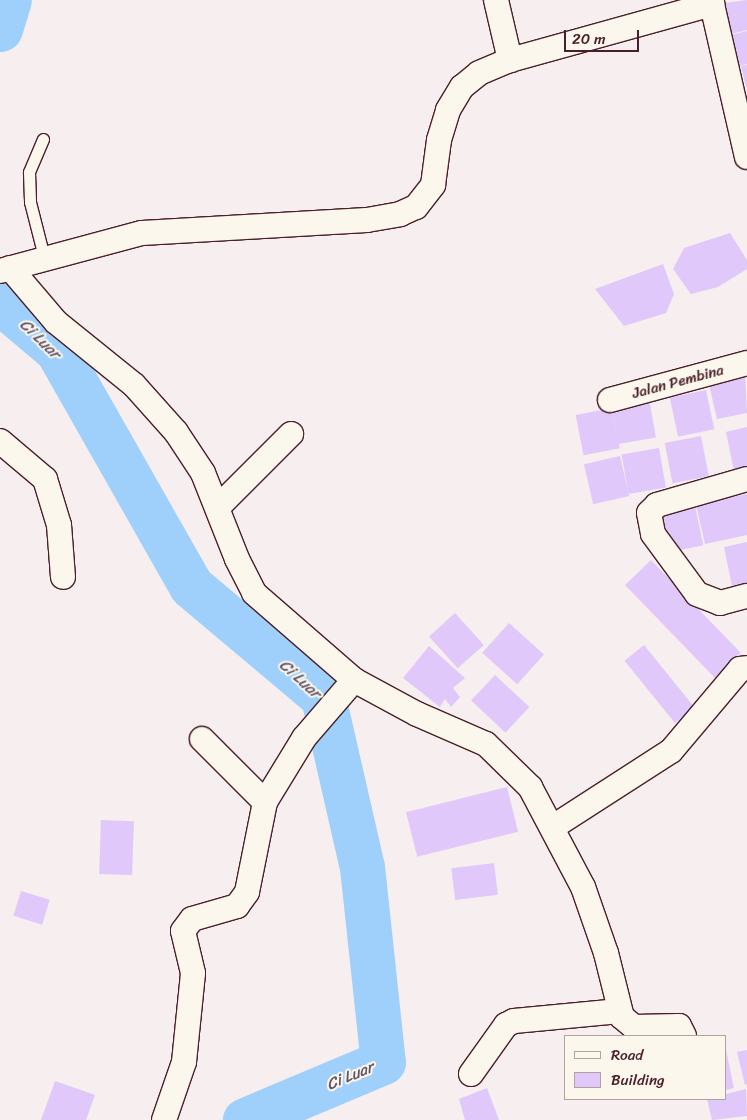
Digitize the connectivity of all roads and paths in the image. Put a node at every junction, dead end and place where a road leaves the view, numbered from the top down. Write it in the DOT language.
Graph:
graph roads {
  1 [pos="496,0"];
  2 [pos="711,2"];
  3 [pos="510,60"];
  4 [pos="43,138"];
  5 [pos="747,157"];
  6 [pos="44,257"];
  7 [pos="5,270"];
  8 [pos="747,364"];
  9 [pos="610,400"];
  10 [pos="291,434"];
  11 [pos="0,441"];
  12 [pos="747,479"];
  13 [pos="219,506"];
  14 [pos="63,577"];
  15 [pos="747,596"];
  16 [pos="747,668"];
  17 [pos="350,686"];
  18 [pos="202,739"];
  19 [pos="265,802"];
  20 [pos="553,827"];
  21 [pos="620,1011"];
  22 [pos="684,1035"];
  23 [pos="471,1074"];
  24 [pos="164,1120"];
  1 -- 3 [label="street"];
  2 -- 3 [label="street"];
  2 -- 5 [label="street"];
  3 -- 6 [label="street"];
  4 -- 6 [label="lane"];
  6 -- 7 [label="street"];
  7 -- 13 [label="street"];
  8 -- 9 [label="street, Jalan Pembina"];
  10 -- 13 [label="street"];
  11 -- 14 [label="street"];
  12 -- 15 [label="street"];
  13 -- 17 [label="street"];
  16 -- 20 [label="street"];
  17 -- 19 [label="street"];
  17 -- 20 [label="street"];
  18 -- 19 [label="street"];
  19 -- 24 [label="street"];
  20 -- 21 [label="street"];
  21 -- 22 [label="street"];
  21 -- 23 [label="street"];
}
